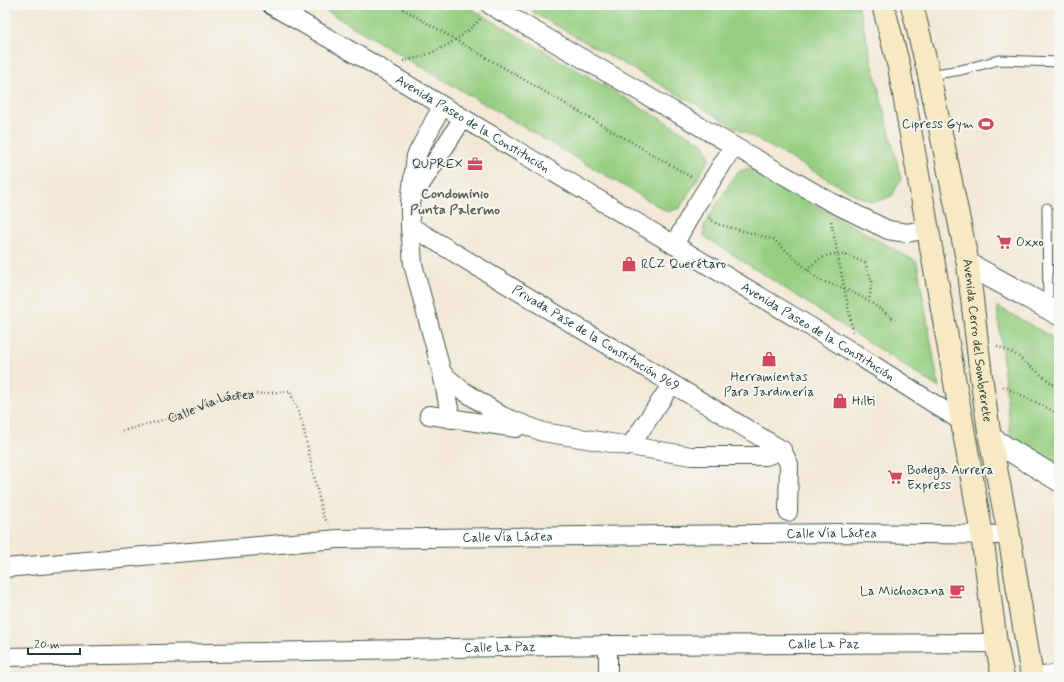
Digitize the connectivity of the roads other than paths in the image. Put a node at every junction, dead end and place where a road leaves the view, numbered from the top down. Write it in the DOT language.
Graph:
graph roads {
  1 [pos="271,5"];
  2 [pos="883,5"];
  3 [pos="912,5"];
  4 [pos="491,6"];
  5 [pos="513,12"];
  6 [pos="1059,62"];
  7 [pos="929,75"];
  8 [pos="442,106"];
  9 [pos="463,118"];
  10 [pos="733,147"];
  11 [pos="410,202"];
  12 [pos="1047,208"];
  13 [pos="410,226"];
  14 [pos="928,230"];
  15 [pos="674,245"];
  16 [pos="968,264"];
  17 [pos="1054,311"];
  18 [pos="442,373"];
  19 [pos="672,384"];
  20 [pos="429,415"];
  21 [pos="451,419"];
  22 [pos="961,421"];
  23 [pos="544,432"];
  24 [pos="990,438"];
  25 [pos="630,446"];
  26 [pos="782,450"];
  27 [pos="1059,480"];
  28 [pos="788,512"];
  29 [pos="982,535"];
  30 [pos="1009,535"];
  31 [pos="5,568"];
  32 [pos="996,643"];
  33 [pos="608,645"];
  34 [pos="5,657"];
  35 [pos="1059,673"];
  36 [pos="608,677"];
  37 [pos="1003,677"];
  38 [pos="1032,677"];
  39 [pos="1037,677"];
  1 -- 8 [label="street, Avenida Paseo de la Constitución"];
  2 -- 14 [label="main road, Avenida Cerro del Sombrerete"];
  3 -- 7 [label="main road, Avenida Cerro del Sombrerete"];
  4 -- 5 [label="street"];
  5 -- 10 [label="street"];
  6 -- 7 [label="lane"];
  7 -- 16 [label="main road, Avenida Cerro del Sombrerete"];
  8 -- 9 [label="street, Avenida Paseo de la Constitución"];
  8 -- 11 [label="street"];
  9 -- 11 [label="street"];
  9 -- 15 [label="street, Avenida Paseo de la Constitución"];
  10 -- 14 [label="street"];
  10 -- 15 [label="street"];
  11 -- 13 [label="street"];
  12 -- 17 [label="lane"];
  13 -- 18 [label="street"];
  13 -- 19 [label="street, Privada Pase de la Constitución 969"];
  14 -- 22 [label="main road, Avenida Cerro del Sombrerete"];
  15 -- 22 [label="street, Avenida Paseo de la Constitución"];
  16 -- 17 [label="street"];
  16 -- 24 [label="main road, Avenida Cerro del Sombrerete"];
  18 -- 21 [label="street"];
  18 -- 23 [label="street"];
  19 -- 25 [label="street"];
  19 -- 26 [label="street, Privada Pase de la Constitución 969"];
  20 -- 21 [label="street"];
  21 -- 23 [label="street"];
  22 -- 29 [label="main road, Avenida Cerro del Sombrerete"];
  23 -- 25 [label="street"];
  24 -- 27 [label="street"];
  24 -- 30 [label="main road, Avenida Cerro del Sombrerete"];
  25 -- 26 [label="street"];
  26 -- 28 [label="street"];
  29 -- 30 [label="street, Calle Vía Láctea"];
  29 -- 31 [label="street, Calle Vía Láctea"];
  29 -- 32 [label="main road, Avenida Cerro del Sombrerete"];
  30 -- 38 [label="main road, Avenida Cerro del Sombrerete"];
  32 -- 33 [label="street, Calle La Paz"];
  32 -- 37 [label="main road, Avenida Cerro del Sombrerete"];
  33 -- 34 [label="street, Calle La Paz"];
  33 -- 36 [label="street"];
  35 -- 39 [label="street"];
}
